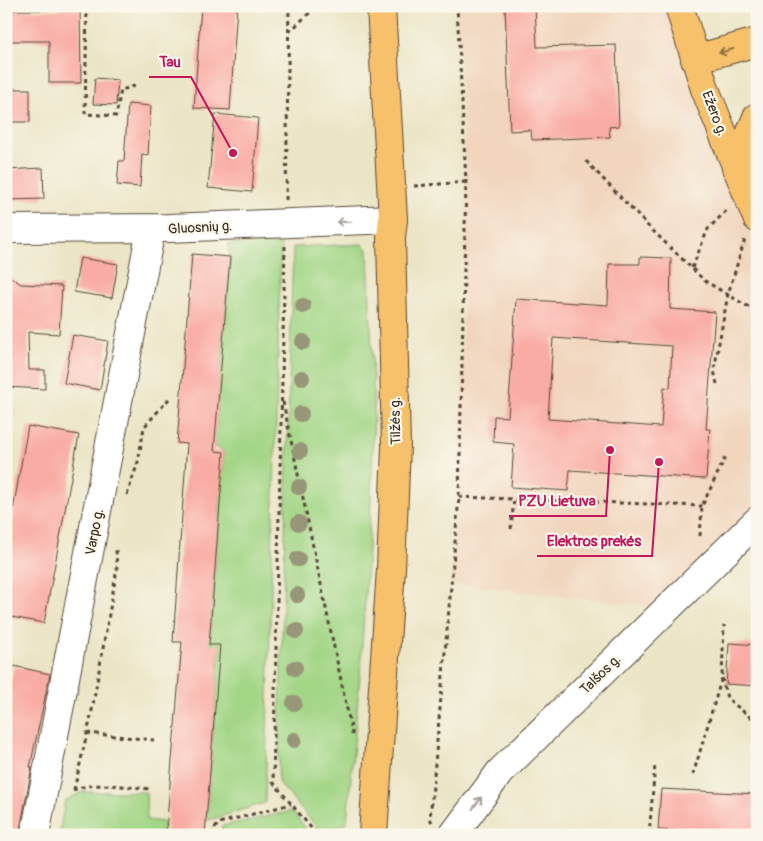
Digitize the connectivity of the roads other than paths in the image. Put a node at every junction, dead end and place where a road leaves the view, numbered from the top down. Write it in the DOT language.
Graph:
graph roads {
  1 [pos="381,6"];
  2 [pos="679,6"];
  3 [pos="757,42"];
  4 [pos="695,59"];
  5 [pos="757,117"];
  6 [pos="745,179"];
  7 [pos="756,216"];
  8 [pos="393,220"];
  9 [pos="160,228"];
  10 [pos="6,229"];
  11 [pos="757,520"];
  12 [pos="445,831"];
  13 [pos="35,835"];
  14 [pos="373,835"];
  1 -- 8 [label="main road, Tilžės g."];
  2 -- 4 [label="main road, Ežero g."];
  3 -- 4 [label="main road, one-way"];
  4 -- 6 [label="main road, Ežero g."];
  5 -- 6 [label="main road"];
  6 -- 7 [label="main road, Ežero g."];
  8 -- 9 [label="street, Gluosnių g., one-way"];
  8 -- 14 [label="main road, Tilžės g."];
  9 -- 10 [label="street, Gluosnių g."];
  9 -- 13 [label="street, Varpo g."];
  12 -- 11 [label="street, Talšos g., one-way"];
}
